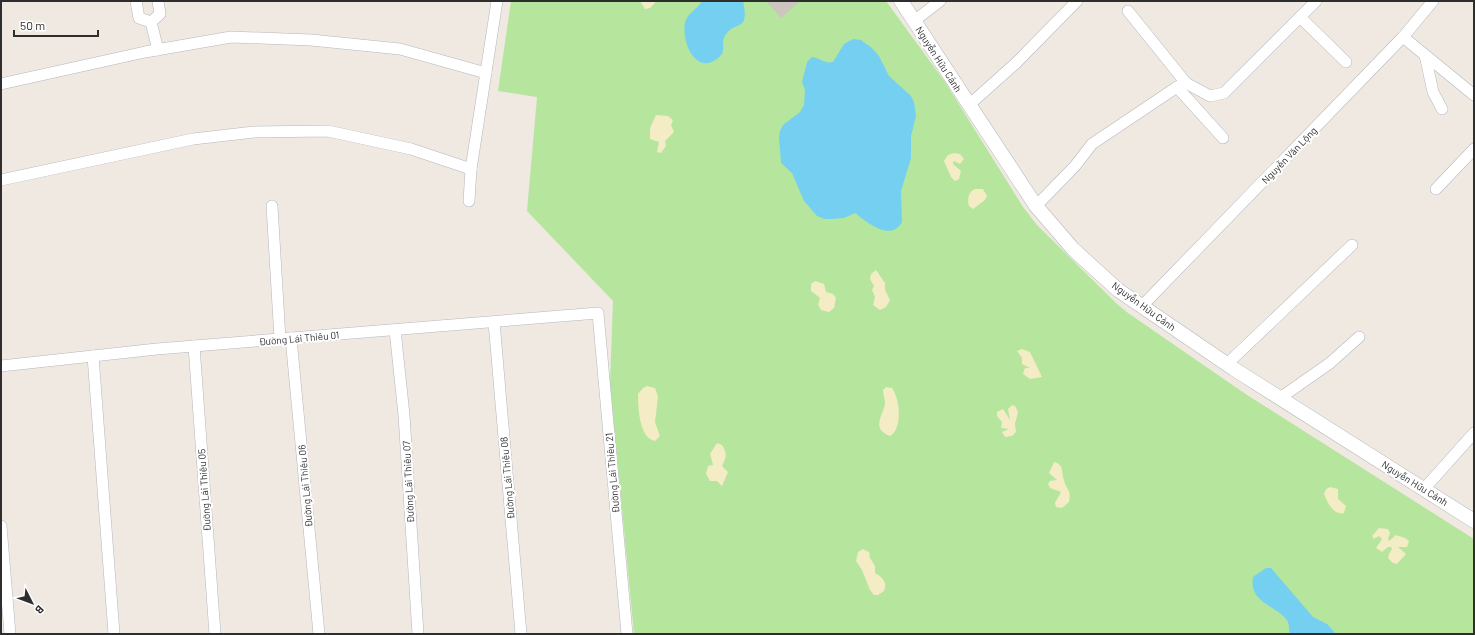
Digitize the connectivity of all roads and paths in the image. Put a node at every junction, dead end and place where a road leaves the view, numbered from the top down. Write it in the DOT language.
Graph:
graph roads {
  1 [pos="136,1"];
  2 [pos="158,1"];
  3 [pos="497,1"];
  4 [pos="901,1"];
  5 [pos="940,1"];
  6 [pos="1076,1"];
  7 [pos="1316,1"];
  8 [pos="1433,1"];
  9 [pos="1128,11"];
  10 [pos="1300,17"];
  11 [pos="914,21"];
  12 [pos="151,22"];
  13 [pos="1403,37"];
  14 [pos="158,50"];
  15 [pos="1425,55"];
  16 [pos="1346,62"];
  17 [pos="486,73"];
  18 [pos="1,84"];
  19 [pos="1181,85"];
  20 [pos="1474,95"];
  21 [pos="969,105"];
  22 [pos="1442,109"];
  23 [pos="1223,138"];
  24 [pos="1474,149"];
  25 [pos="471,169"];
  26 [pos="1,180"];
  27 [pos="1436,189"];
  28 [pos="469,201"];
  29 [pos="272,206"];
  30 [pos="1036,206"];
  31 [pos="1352,244"];
  32 [pos="1142,306"];
  33 [pos="598,313"];
  34 [pos="494,322"];
  35 [pos="395,330"];
  36 [pos="1359,337"];
  37 [pos="285,339"];
  38 [pos="194,346"];
  39 [pos="93,356"];
  40 [pos="1226,364"];
  41 [pos="1,366"];
  42 [pos="1280,398"];
  43 [pos="1474,434"];
  44 [pos="1424,489"];
  45 [pos="1474,521"];
  46 [pos="1,526"];
  47 [pos="10,634"];
  48 [pos="114,634"];
  49 [pos="215,634"];
  50 [pos="319,634"];
  51 [pos="418,634"];
  52 [pos="521,634"];
  53 [pos="627,634"];
  1 -- 12 [label="street"];
  2 -- 12 [label="street"];
  3 -- 17 [label="street"];
  4 -- 11 [label="street, Nguyễn Hữu Cảnh"];
  5 -- 11 [label="street"];
  6 -- 21 [label="street"];
  7 -- 10 [label="street"];
  8 -- 13 [label="street, Nguyễn Văn Lộng"];
  9 -- 19 [label="street"];
  10 -- 16 [label="street"];
  10 -- 19 [label="street"];
  11 -- 21 [label="street, Nguyễn Hữu Cảnh"];
  12 -- 14 [label="street"];
  13 -- 15 [label="street"];
  13 -- 32 [label="street, Nguyễn Văn Lộng"];
  14 -- 17 [label="street"];
  14 -- 18 [label="street"];
  15 -- 20 [label="street"];
  15 -- 22 [label="street"];
  17 -- 25 [label="street"];
  19 -- 23 [label="street"];
  19 -- 30 [label="street"];
  21 -- 30 [label="street, Nguyễn Hữu Cảnh"];
  24 -- 27 [label="street"];
  25 -- 26 [label="street"];
  25 -- 28 [label="street"];
  29 -- 37 [label="street, Đường Lái Thiêu 06"];
  30 -- 32 [label="street, Nguyễn Hữu Cảnh"];
  31 -- 40 [label="street"];
  32 -- 40 [label="street, Nguyễn Hữu Cảnh"];
  33 -- 34 [label="street, Đường Lái Thiêu 01"];
  33 -- 53 [label="street, Đường Lái Thiêu 21"];
  34 -- 35 [label="street, Đường Lái Thiêu 01"];
  34 -- 52 [label="street, Đường Lái Thiêu 08"];
  35 -- 37 [label="street, Đường Lái Thiêu 01"];
  35 -- 51 [label="street, Đường Lái Thiêu 07"];
  36 -- 42 [label="street"];
  37 -- 38 [label="street, Đường Lái Thiêu 01"];
  37 -- 50 [label="street, Đường Lái Thiêu 06"];
  38 -- 39 [label="street, Đường Lái Thiêu 01"];
  38 -- 49 [label="street, Đường Lái Thiêu 05"];
  39 -- 41 [label="street, Đường Lái Thiêu 01"];
  39 -- 48 [label="street"];
  40 -- 42 [label="street, Nguyễn Hữu Cảnh"];
  42 -- 44 [label="street, Nguyễn Hữu Cảnh"];
  43 -- 44 [label="street"];
  44 -- 45 [label="street, Nguyễn Hữu Cảnh"];
  46 -- 47 [label="street"];
}
